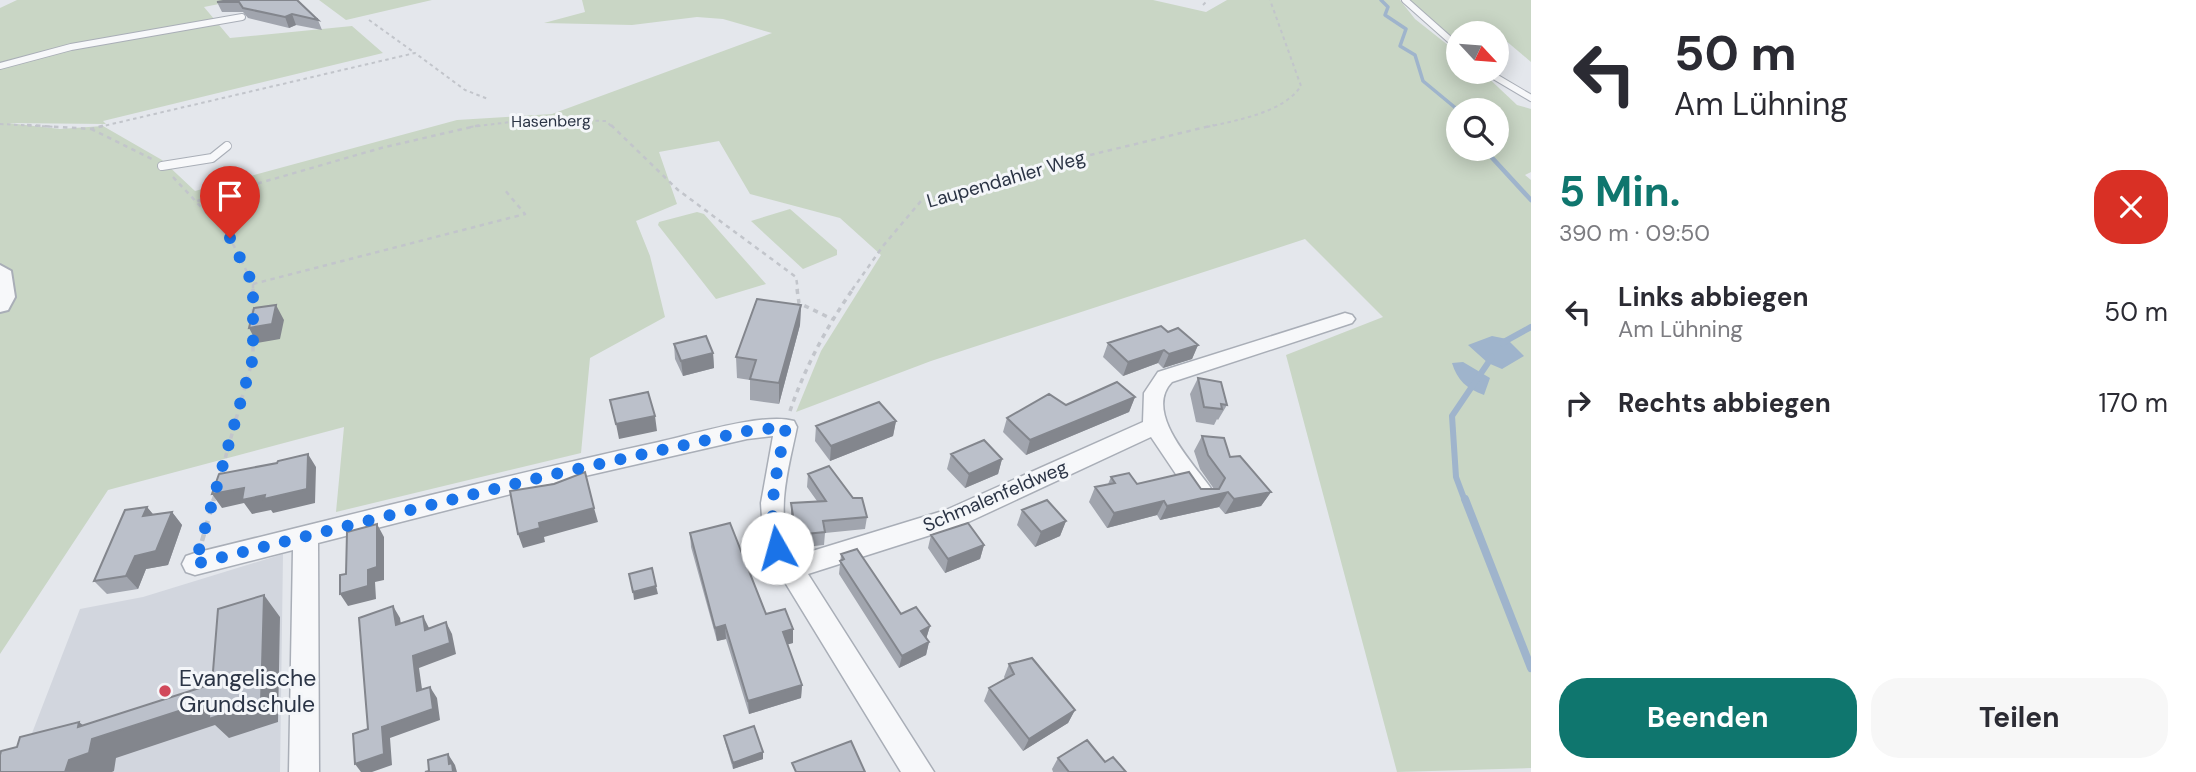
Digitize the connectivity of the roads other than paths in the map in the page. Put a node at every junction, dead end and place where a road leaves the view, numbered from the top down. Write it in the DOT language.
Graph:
graph roads {
  1 [pos="1405,0"];
  2 [pos="242,17"];
  3 [pos="1446,36"];
  4 [pos="0,66"];
  5 [pos="1507,84"];
  6 [pos="1531,98"];
  7 [pos="227,146"];
  8 [pos="163,166"];
  9 [pos="0,271"];
  10 [pos="0,305"];
  11 [pos="1345,319"];
  12 [pos="1155,426"];
  13 [pos="1202,494"];
  14 [pos="306,535"];
  15 [pos="195,564"];
  16 [pos="791,569"];
  17 [pos="304,772"];
  18 [pos="919,772"];
  1 -- 3 [label="lane"];
  2 -- 4 [label="lane"];
  5 -- 6 [label="lane"];
  7 -- 8 [label="lane"];
  9 -- 10 [label="street"];
  11 -- 12 [label="street"];
  12 -- 13 [label="street"];
  12 -- 16 [label="street, Schmalenfeldweg"];
  14 -- 15 [label="street"];
  14 -- 16 [label="street"];
  14 -- 17 [label="street"];
  16 -- 18 [label="street"];
}
